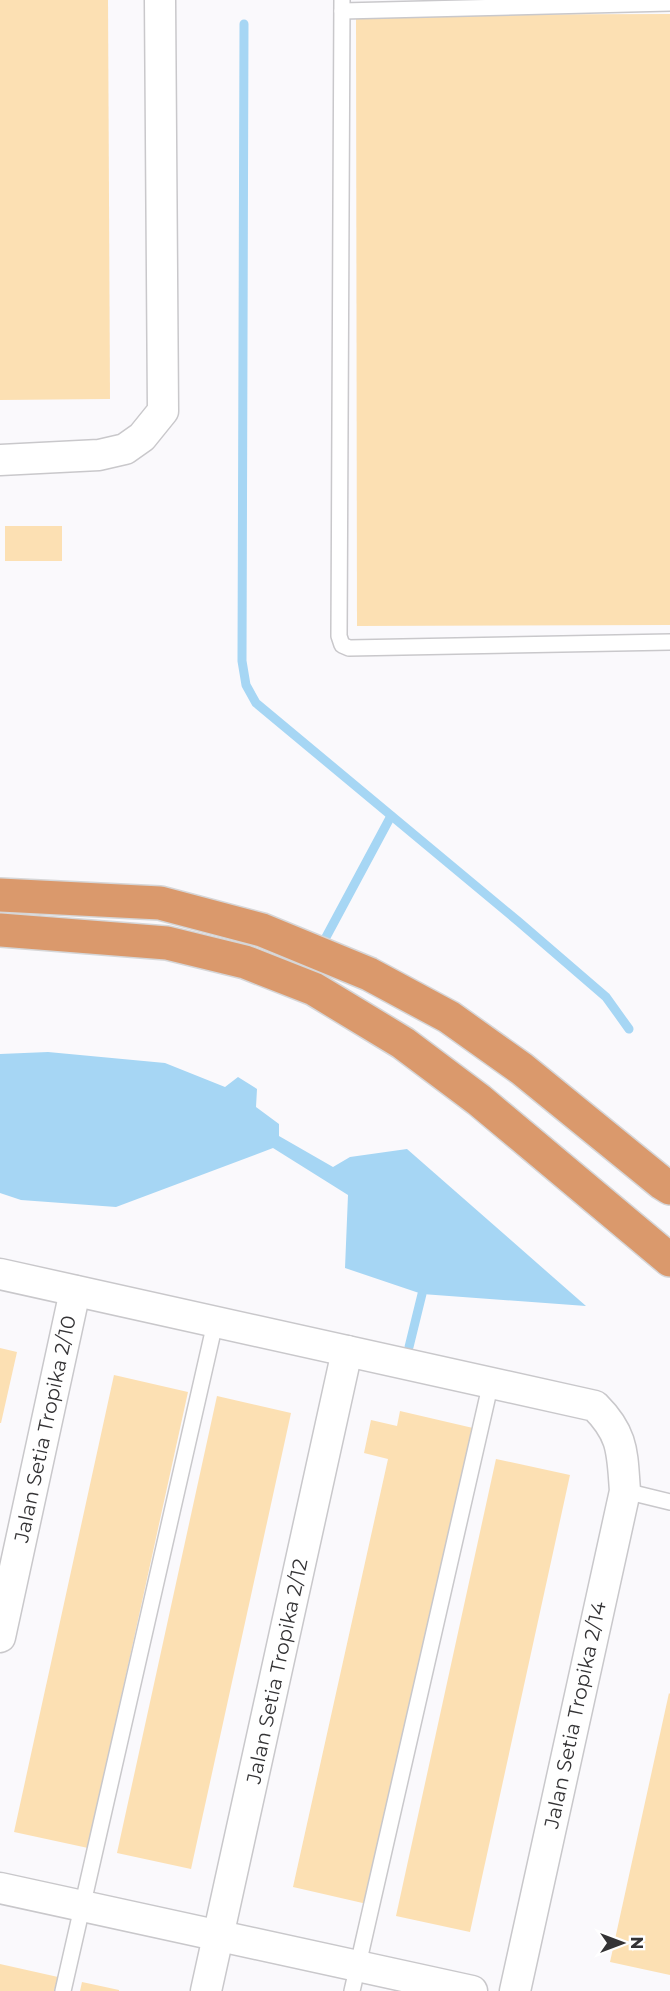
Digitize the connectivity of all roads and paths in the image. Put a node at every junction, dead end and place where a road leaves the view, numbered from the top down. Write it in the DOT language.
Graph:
graph roads {
  1 [pos="159,0"];
  2 [pos="670,3"];
  3 [pos="413,4"];
  4 [pos="342,5"];
  5 [pos="0,460"];
  6 [pos="670,642"];
  7 [pos="0,896"];
  8 [pos="0,930"];
  9 [pos="670,1188"];
  10 [pos="670,1260"];
  11 [pos="0,1274"];
  12 [pos="75,1291"];
  13 [pos="215,1323"];
  14 [pos="347,1351"];
  15 [pos="491,1382"];
  16 [pos="625,1491"];
  17 [pos="670,1502"];
  18 [pos="0,1637"];
  19 [pos="0,1888"];
  20 [pos="83,1908"];
  21 [pos="218,1937"];
  22 [pos="355,1978"];
  23 [pos="63,1991"];
  24 [pos="206,1991"];
  25 [pos="472,1991"];
  26 [pos="515,1991"];
  1 -- 5 [label="street"];
  2 -- 3 [label="lane"];
  3 -- 4 [label="lane"];
  4 -- 6 [label="lane"];
  7 -- 9 [label="highway"];
  8 -- 10 [label="highway"];
  11 -- 12 [label="street"];
  12 -- 13 [label="street"];
  12 -- 18 [label="street, Jalan Setia Tropika 2/10"];
  13 -- 14 [label="street"];
  13 -- 20 [label="lane"];
  14 -- 15 [label="street"];
  14 -- 21 [label="street, Jalan Setia Tropika 2/12"];
  15 -- 16 [label="street, Jalan Setia Tropika 2/14"];
  15 -- 22 [label="lane"];
  16 -- 17 [label="lane"];
  16 -- 26 [label="street, Jalan Setia Tropika 2/14"];
  19 -- 20 [label="street"];
  20 -- 21 [label="street"];
  20 -- 23 [label="lane"];
  21 -- 22 [label="street"];
  21 -- 24 [label="street, Jalan Setia Tropika 2/12"];
  22 -- 25 [label="street"];
}
